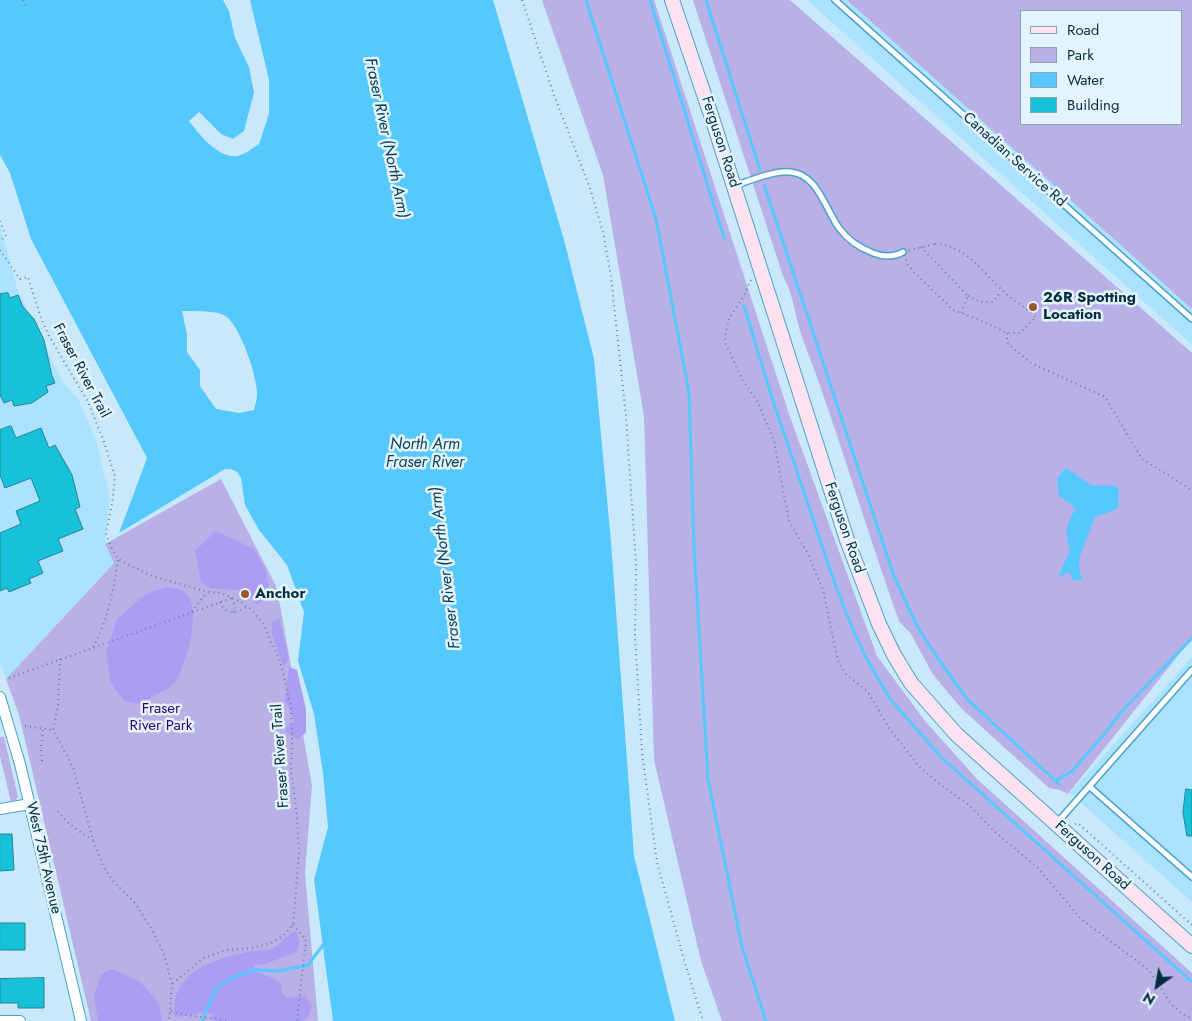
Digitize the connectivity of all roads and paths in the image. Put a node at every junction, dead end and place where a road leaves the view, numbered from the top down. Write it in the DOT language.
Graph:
graph roads {
  1 [pos="23,0"];
  2 [pos="522,0"];
  3 [pos="672,0"];
  4 [pos="835,0"];
  5 [pos="26,8"];
  6 [pos="734,186"];
  7 [pos="0,222"];
  8 [pos="0,241"];
  9 [pos="921,247"];
  10 [pos="903,252"];
  11 [pos="1,253"];
  12 [pos="1002,290"];
  13 [pos="968,296"];
  14 [pos="961,313"];
  15 [pos="1192,319"];
  16 [pos="1007,333"];
  17 [pos="1192,490"];
  18 [pos="118,559"];
  19 [pos="207,592"];
  20 [pos="232,598"];
  21 [pos="220,602"];
  22 [pos="247,606"];
  23 [pos="191,612"];
  24 [pos="232,612"];
  25 [pos="93,647"];
  26 [pos="60,659"];
  27 [pos="1192,670"];
  28 [pos="9,678"];
  29 [pos="0,697"];
  30 [pos="2,711"];
  31 [pos="25,726"];
  32 [pos="43,729"];
  33 [pos="53,730"];
  34 [pos="42,761"];
  35 [pos="1090,786"];
  36 [pos="30,804"];
  37 [pos="0,808"];
  38 [pos="58,811"];
  39 [pos="1056,824"];
  40 [pos="1075,824"];
  41 [pos="93,840"];
  42 [pos="1192,877"];
  43 [pos="293,925"];
  44 [pos="1192,925"];
  45 [pos="1192,946"];
  46 [pos="172,984"];
  47 [pos="170,1011"];
  48 [pos="0,1021"];
  49 [pos="20,1021"];
  50 [pos="81,1021"];
  51 [pos="170,1021"];
  52 [pos="227,1021"];
  53 [pos="297,1021"];
  54 [pos="703,1021"];
  1 -- 5 [label="path"];
  2 -- 54 [label="path"];
  3 -- 6 [label="street, Ferguson Road"];
  4 -- 15 [label="lane, Canadian Service Rd"];
  6 -- 10 [label="lane"];
  6 -- 39 [label="street, Ferguson Road"];
  7 -- 8 [label="path"];
  9 -- 10 [label="path"];
  9 -- 12 [label="path"];
  9 -- 13 [label="path"];
  10 -- 14 [label="path"];
  11 -- 18 [label="path, Fraser River Trail"];
  12 -- 13 [label="path"];
  12 -- 16 [label="path"];
  13 -- 14 [label="path"];
  14 -- 16 [label="path"];
  16 -- 17 [label="path"];
  18 -- 19 [label="path, Fraser River Trail"];
  18 -- 25 [label="path"];
  19 -- 20 [label="path, Fraser River Trail"];
  19 -- 23 [label="path"];
  20 -- 21 [label="path"];
  20 -- 22 [label="path, Fraser River Trail"];
  20 -- 24 [label="path"];
  21 -- 23 [label="path"];
  21 -- 24 [label="path"];
  22 -- 24 [label="path"];
  22 -- 43 [label="path, Fraser River Trail"];
  23 -- 25 [label="path"];
  25 -- 26 [label="path"];
  26 -- 28 [label="path"];
  26 -- 33 [label="path"];
  27 -- 35 [label="lane"];
  29 -- 30 [label="street, West 75th Avenue"];
  30 -- 36 [label="street, West 75th Avenue"];
  31 -- 32 [label="path"];
  32 -- 33 [label="path"];
  32 -- 34 [label="path"];
  33 -- 41 [label="path"];
  35 -- 39 [label="lane"];
  35 -- 42 [label="lane"];
  36 -- 37 [label="street"];
  36 -- 50 [label="street, West 75th Avenue"];
  38 -- 41 [label="path"];
  39 -- 45 [label="street, Ferguson Road"];
  40 -- 44 [label="path"];
  41 -- 46 [label="path"];
  43 -- 46 [label="path"];
  43 -- 53 [label="path"];
  46 -- 47 [label="path"];
  47 -- 51 [label="path"];
  47 -- 52 [label="path"];
  48 -- 49 [label="street"];
}
